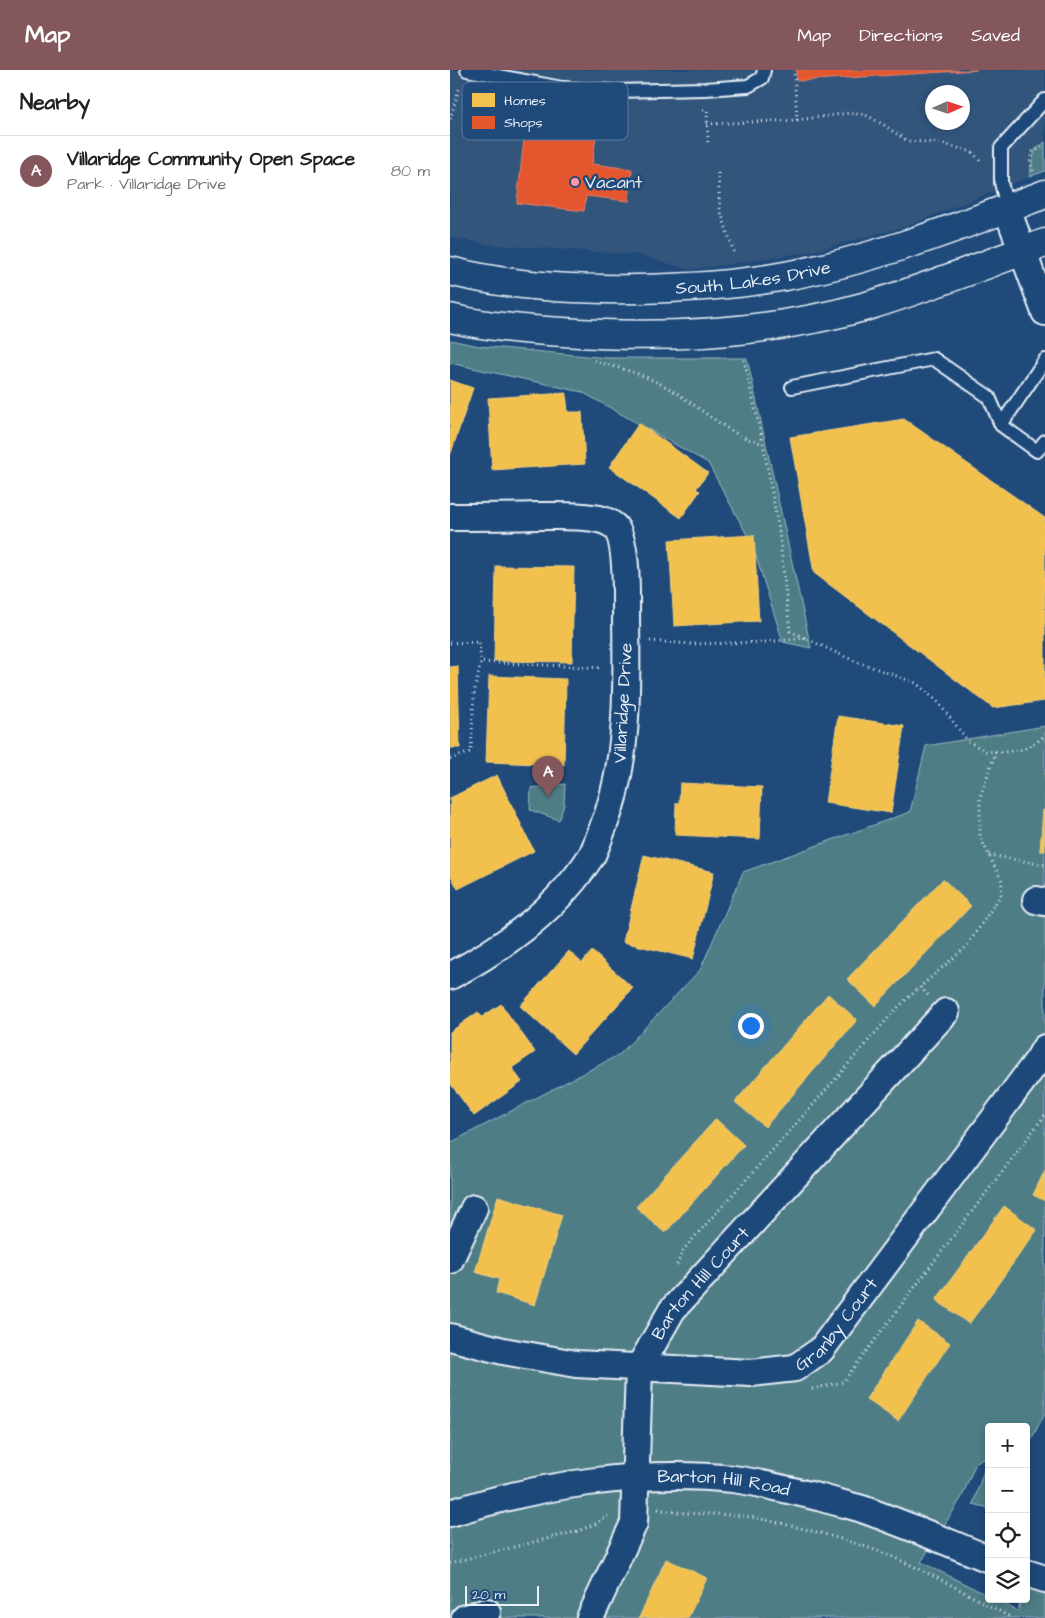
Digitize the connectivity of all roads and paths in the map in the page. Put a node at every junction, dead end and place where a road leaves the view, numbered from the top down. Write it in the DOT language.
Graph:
graph roads {
  1 [pos="467,70"];
  2 [pos="764,70"];
  3 [pos="794,70"];
  4 [pos="530,82"];
  5 [pos="460,86"];
  6 [pos="628,92"];
  7 [pos="1045,100"];
  8 [pos="697,110"];
  9 [pos="450,119"];
  10 [pos="797,120"];
  11 [pos="707,124"];
  12 [pos="708,145"];
  13 [pos="1045,146"];
  14 [pos="1001,168"];
  15 [pos="718,173"];
  16 [pos="1045,194"];
  17 [pos="1007,209"];
  18 [pos="1034,247"];
  19 [pos="734,253"];
  20 [pos="450,271"];
  21 [pos="1045,312"];
  22 [pos="450,318"];
  23 [pos="744,360"];
  24 [pos="1045,360"];
  25 [pos="593,361"];
  26 [pos="792,387"];
  27 [pos="1001,425"];
  28 [pos="763,443"];
  29 [pos="1042,447"];
  30 [pos="450,516"];
  31 [pos="806,638"];
  32 [pos="646,641"];
  33 [pos="450,643"];
  34 [pos="481,662"];
  35 [pos="607,668"];
  36 [pos="1045,734"];
  37 [pos="996,751"];
  38 [pos="450,759"];
  39 [pos="989,855"];
  40 [pos="1045,865"];
  41 [pos="450,976"];
  42 [pos="920,988"];
  43 [pos="946,1012"];
  44 [pos="1045,1048"];
  45 [pos="474,1208"];
  46 [pos="450,1260"];
  47 [pos="677,1267"];
  48 [pos="450,1337"];
  49 [pos="639,1368"];
  50 [pos="635,1478"];
  51 [pos="635,1507"];
  52 [pos="450,1513"];
  53 [pos="985,1558"];
  54 [pos="450,1563"];
  55 [pos="1030,1574"];
  56 [pos="1045,1579"];
  57 [pos="590,1618"];
  58 [pos="1012,1618"];
  1 -- 4 [label="lane"];
  2 -- 6 [label="lane"];
  3 -- 10 [label="path"];
  5 -- 9 [label="path"];
  7 -- 14 [label="lane"];
  8 -- 11 [label="path"];
  10 -- 11 [label="path"];
  10 -- 14 [label="path"];
  11 -- 12 [label="path"];
  13 -- 14 [label="path"];
  14 -- 17 [label="lane"];
  15 -- 19 [label="path"];
  16 -- 17 [label="main road, South Lakes Drive"];
  17 -- 18 [label="street"];
  17 -- 20 [label="main road, South Lakes Drive"];
  18 -- 21 [label="street"];
  18 -- 22 [label="main road"];
  23 -- 28 [label="path"];
  24 -- 27 [label="lane"];
  25 -- 28 [label="path"];
  26 -- 27 [label="lane"];
  27 -- 29 [label="lane"];
  28 -- 31 [label="path"];
  30 -- 41 [label="street, Villaridge Drive"];
  31 -- 32 [label="path"];
  31 -- 37 [label="path"];
  33 -- 34 [label="path"];
  34 -- 35 [label="path"];
  34 -- 38 [label="path"];
  36 -- 37 [label="path"];
  37 -- 39 [label="path"];
  39 -- 40 [label="path"];
  39 -- 42 [label="path"];
  42 -- 43 [label="path"];
  42 -- 47 [label="path"];
  43 -- 49 [label="street, Barton Hill Court"];
  44 -- 49 [label="street, Granby Court"];
  45 -- 46 [label="street"];
  48 -- 49 [label="street, Granby Court"];
  49 -- 50 [label="street, Barton Hill Court"];
  50 -- 51 [label="street, Barton Hill Court"];
  50 -- 52 [label="street, Barton Hill Road"];
  50 -- 53 [label="street, Barton Hill Road"];
  51 -- 54 [label="path"];
  51 -- 57 [label="street, Barton Hill Court"];
  51 -- 58 [label="path"];
  55 -- 56 [label="street"];
}
